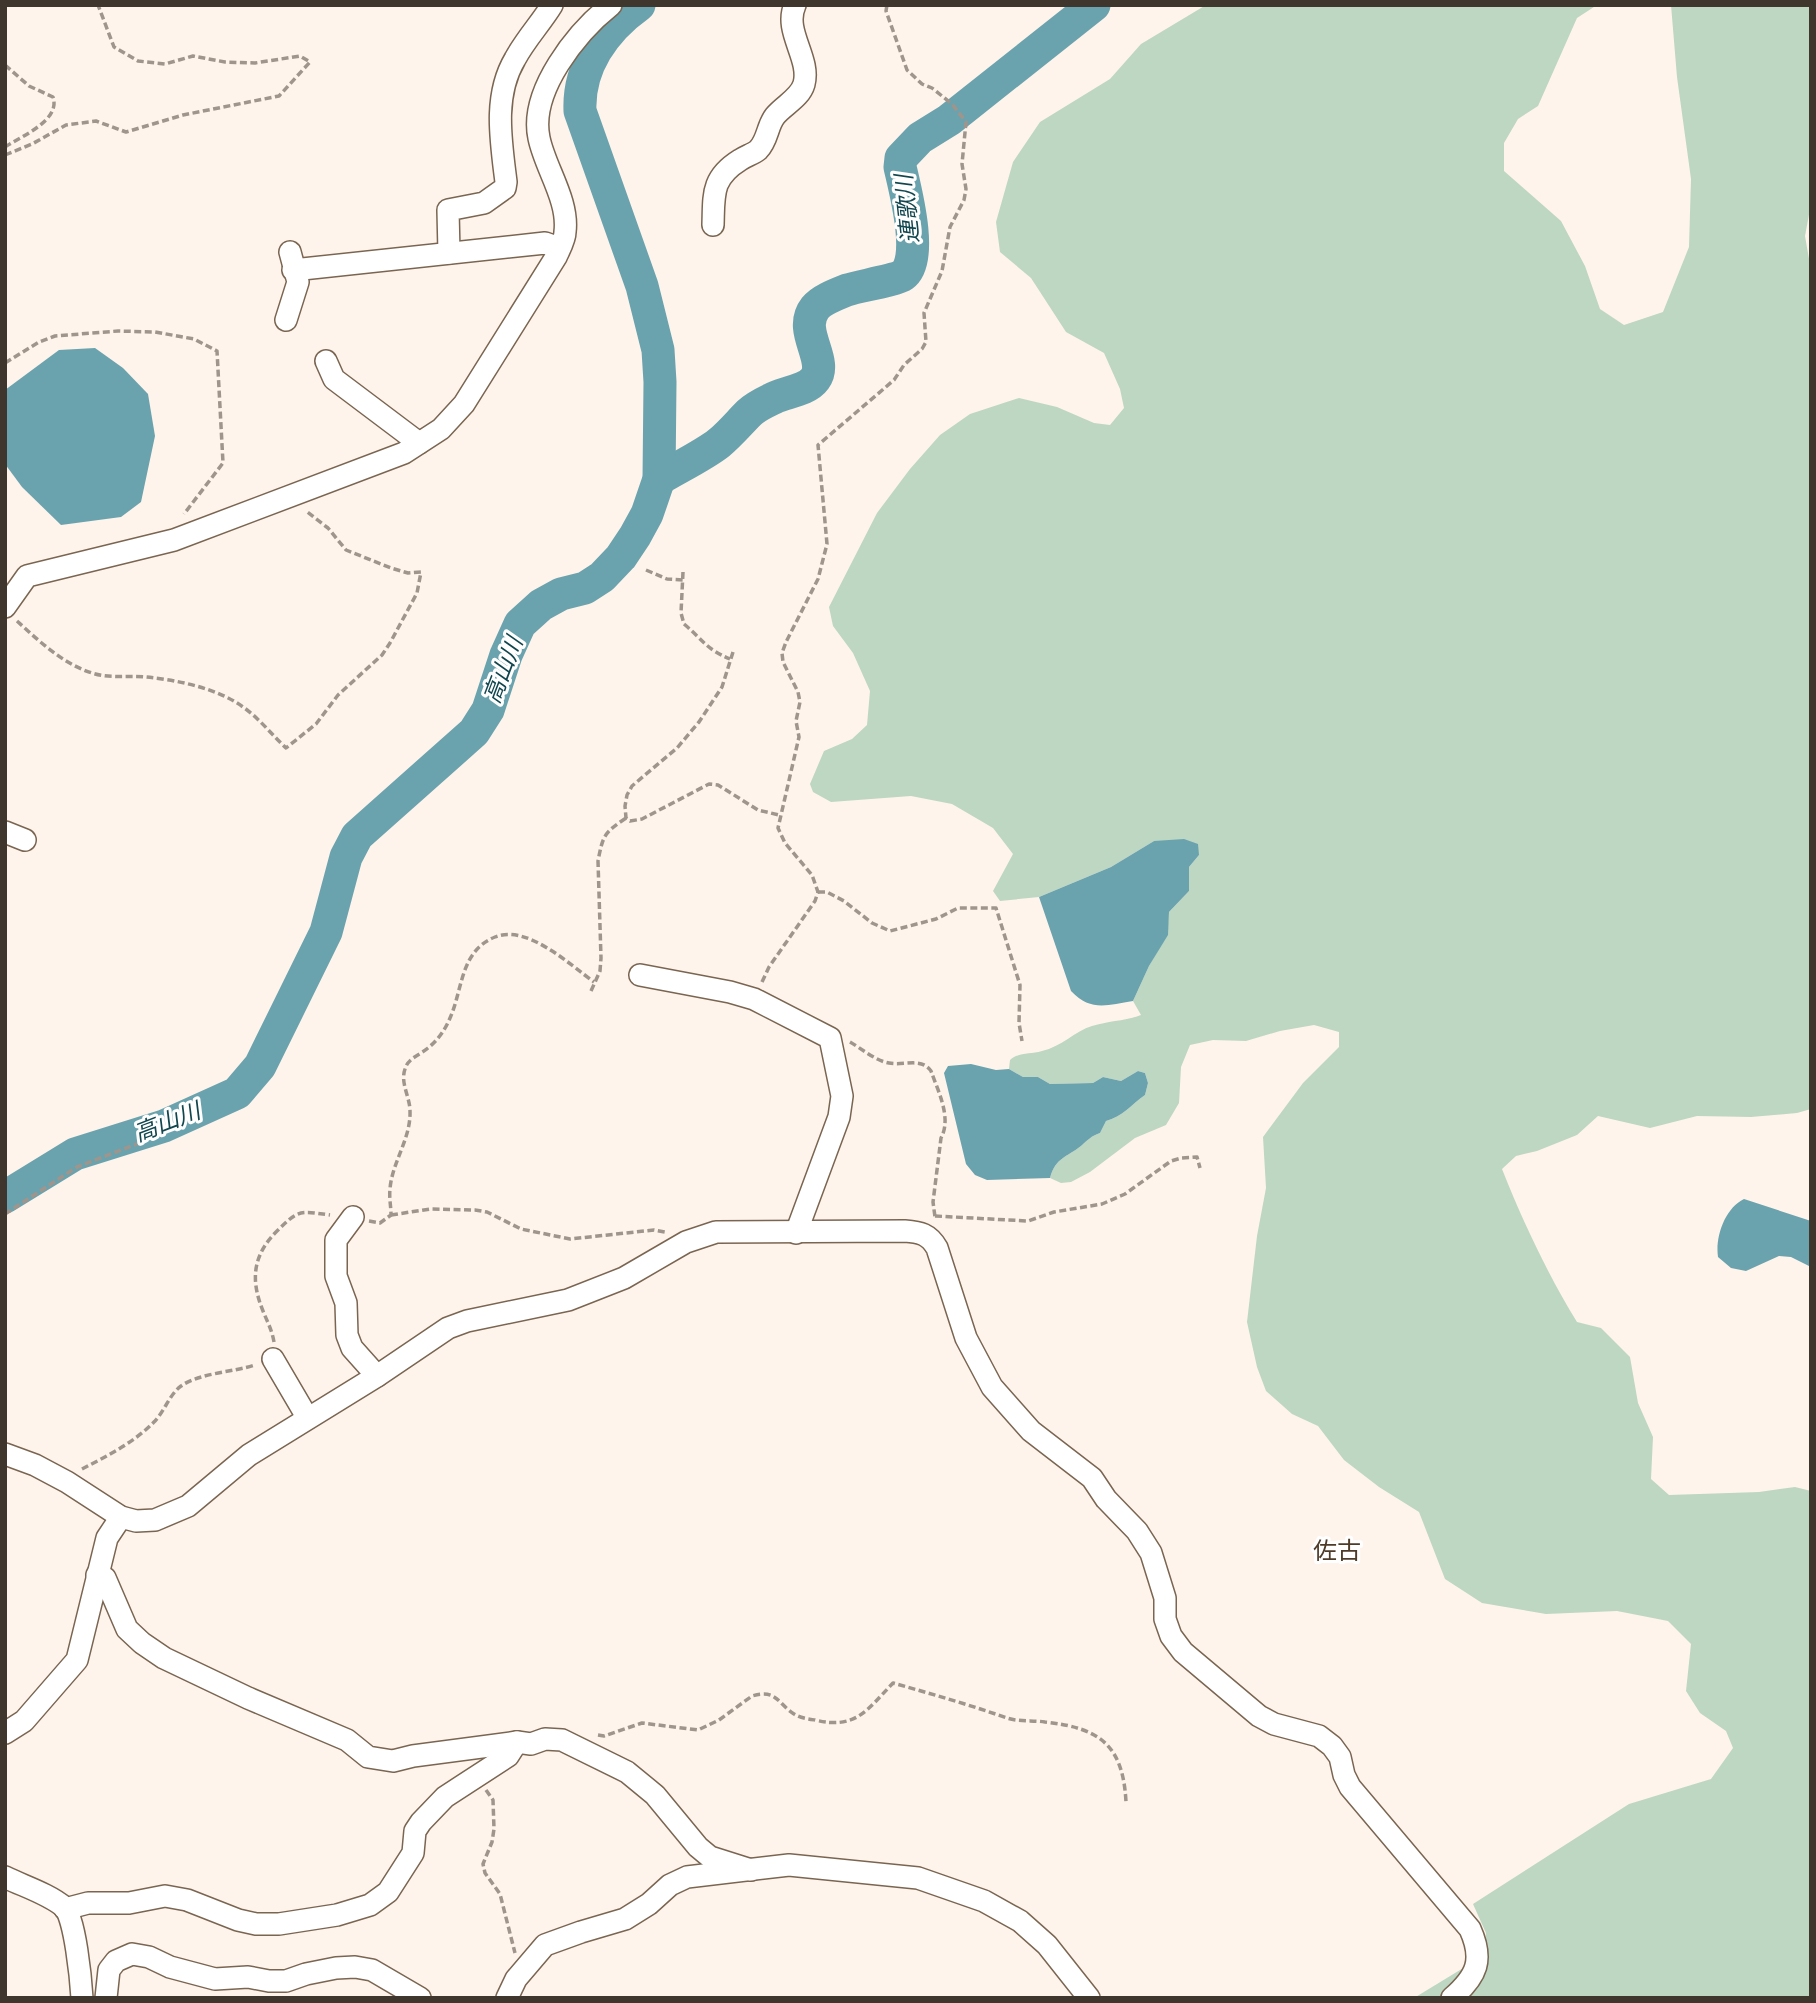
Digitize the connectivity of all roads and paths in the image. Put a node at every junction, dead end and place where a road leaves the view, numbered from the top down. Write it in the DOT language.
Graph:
graph roads {
  1 [pos="98,5"];
  2 [pos="552,5"];
  3 [pos="611,5"];
  4 [pos="795,5"];
  5 [pos="887,5"];
  6 [pos="5,65"];
  7 [pos="5,147"];
  8 [pos="5,155"];
  9 [pos="713,225"];
  10 [pos="559,248"];
  11 [pos="449,253"];
  12 [pos="286,320"];
  13 [pos="326,361"];
  14 [pos="5,363"];
  15 [pos="419,443"];
  16 [pos="288,497"];
  17 [pos="174,540"];
  18 [pos="646,570"];
  19 [pos="683,572"];
  20 [pos="683,580"];
  21 [pos="10,613"];
  22 [pos="733,653"];
  23 [pos="730,659"];
  24 [pos="779,816"];
  25 [pos="626,818"];
  26 [pos="818,892"];
  27 [pos="640,975"];
  28 [pos="594,982"];
  29 [pos="591,991"];
  30 [pos="754,999"];
  31 [pos="830,1038"];
  32 [pos="1022,1041"];
  33 [pos="137,1144"];
  34 [pos="1200,1168"];
  35 [pos="5,1214"];
  36 [pos="391,1216"];
  37 [pos="353,1217"];
  38 [pos="931,1226"];
  39 [pos="796,1233"];
  40 [pos="686,1242"];
  41 [pos="273,1359"];
  42 [pos="377,1376"];
  43 [pos="307,1418"];
  44 [pos="5,1454"];
  45 [pos="67,1482"];
  46 [pos="121,1517"];
  47 [pos="97,1575"];
  48 [pos="5,1732"];
  49 [pos="594,1735"];
  50 [pos="517,1742"];
  51 [pos="480,1776"];
  52 [pos="1126,1802"];
  53 [pos="751,1870"];
  54 [pos="5,1877"];
  55 [pos="65,1909"];
  56 [pos="512,1989"];
  57 [pos="82,1998"];
  58 [pos="106,1998"];
  59 [pos="420,1998"];
  60 [pos="1088,1998"];
  61 [pos="1452,1998"];
  1 -- 8 [label="path"];
  2 -- 11 [label="street"];
  3 -- 10 [label="street"];
  4 -- 9 [label="street"];
  5 -- 24 [label="path"];
  6 -- 7 [label="path"];
  10 -- 11 [label="street"];
  10 -- 15 [label="street"];
  11 -- 12 [label="street"];
  13 -- 15 [label="street"];
  14 -- 17 [label="path"];
  15 -- 16 [label="street"];
  16 -- 17 [label="street"];
  16 -- 21 [label="path"];
  17 -- 21 [label="street"];
  18 -- 20 [label="path"];
  19 -- 20 [label="path"];
  20 -- 23 [label="path"];
  22 -- 23 [label="path"];
  23 -- 25 [label="path"];
  24 -- 25 [label="path"];
  24 -- 26 [label="path"];
  25 -- 28 [label="path"];
  26 -- 30 [label="path"];
  26 -- 32 [label="path"];
  27 -- 30 [label="street"];
  28 -- 29 [label="path"];
  28 -- 36 [label="path"];
  30 -- 31 [label="street"];
  31 -- 38 [label="path"];
  31 -- 39 [label="street"];
  33 -- 35 [label="path"];
  34 -- 38 [label="path"];
  36 -- 37 [label="path"];
  36 -- 40 [label="path"];
  37 -- 41 [label="path"];
  37 -- 42 [label="street"];
  38 -- 39 [label="street"];
  38 -- 61 [label="street"];
  39 -- 40 [label="street"];
  40 -- 42 [label="street"];
  41 -- 43 [label="street"];
  41 -- 45 [label="path"];
  42 -- 43 [label="street"];
  43 -- 46 [label="street"];
  44 -- 45 [label="street"];
  45 -- 46 [label="street"];
  46 -- 47 [label="street"];
  47 -- 48 [label="street"];
  47 -- 50 [label="street"];
  49 -- 52 [label="path"];
  50 -- 51 [label="street"];
  50 -- 53 [label="street"];
  51 -- 55 [label="street"];
  51 -- 56 [label="path"];
  53 -- 56 [label="street"];
  53 -- 60 [label="street"];
  54 -- 55 [label="street"];
  55 -- 57 [label="street"];
  58 -- 59 [label="street"];
}
